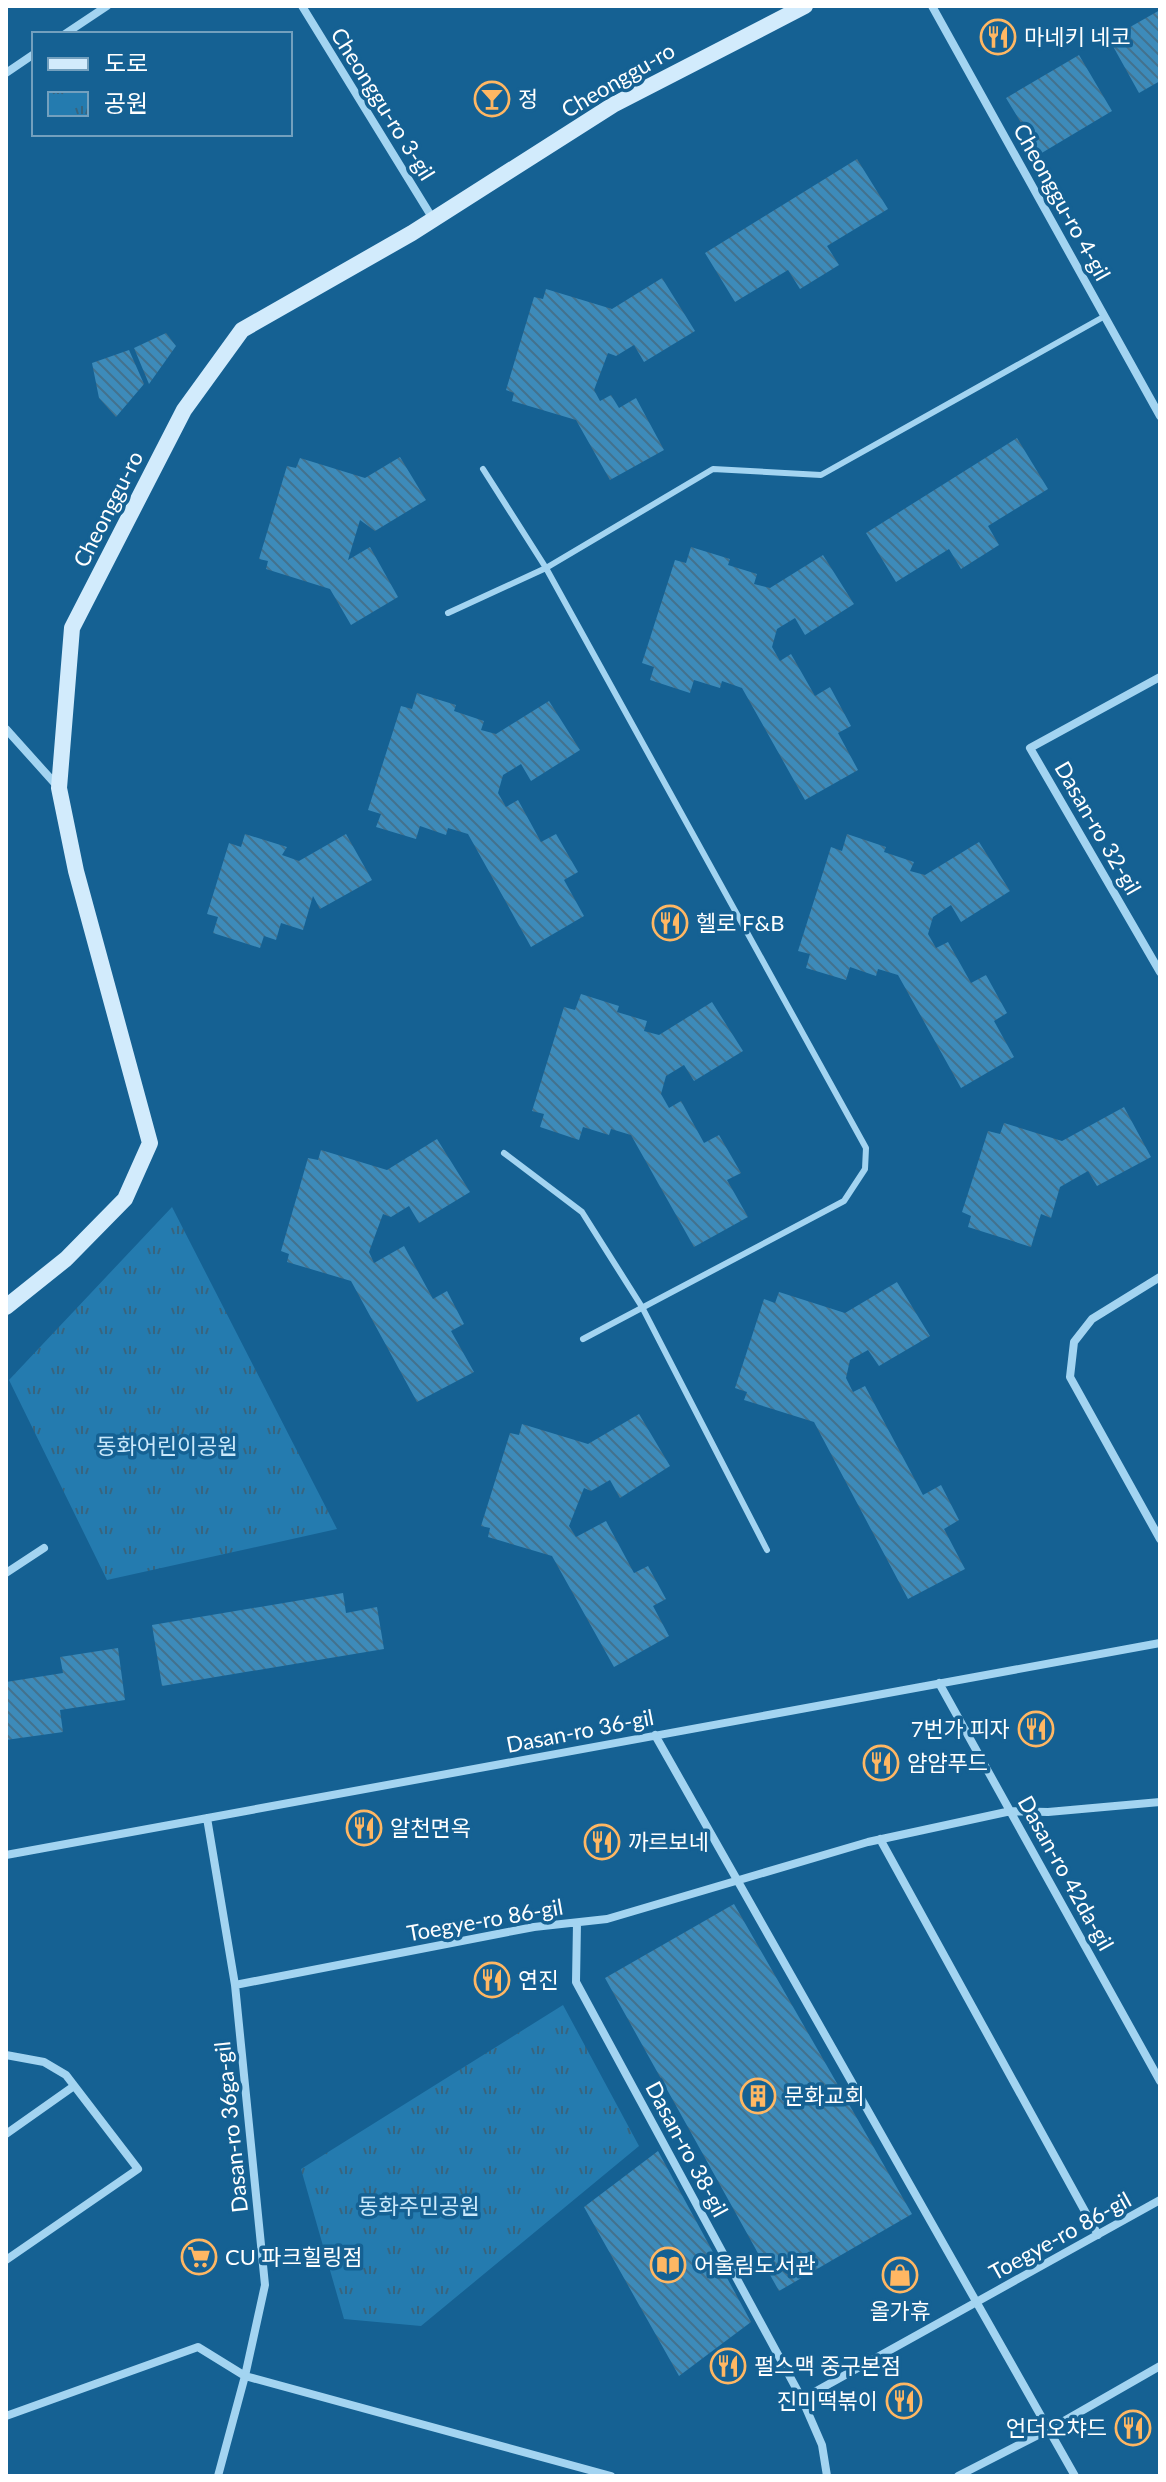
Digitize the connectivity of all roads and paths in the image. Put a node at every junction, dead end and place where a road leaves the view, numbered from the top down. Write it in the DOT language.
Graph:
graph roads {
  1 [pos="107,6"];
  2 [pos="302,6"];
  3 [pos="805,6"];
  4 [pos="932,6"];
  5 [pos="68,32"];
  6 [pos="32,55"];
  7 [pos="6,73"];
  8 [pos="433,220"];
  9 [pos="1105,316"];
  10 [pos="1160,416"];
  11 [pos="483,469"];
  12 [pos="546,568"];
  13 [pos="448,613"];
  14 [pos="1160,677"];
  15 [pos="6,729"];
  16 [pos="59,788"];
  17 [pos="1160,972"];
  18 [pos="504,1153"];
  19 [pos="1160,1277"];
  20 [pos="6,1307"];
  21 [pos="642,1307"];
  22 [pos="583,1339"];
  23 [pos="1160,1539"];
  24 [pos="44,1548"];
  25 [pos="767,1550"];
  26 [pos="6,1573"];
  27 [pos="1160,1643"];
  28 [pos="939,1683"];
  29 [pos="655,1735"];
  30 [pos="1160,1802"];
  31 [pos="1011,1811"];
  32 [pos="207,1818"];
  33 [pos="880,1839"];
  34 [pos="6,1855"];
  35 [pos="739,1882"];
  36 [pos="577,1923"];
  37 [pos="235,1985"];
  38 [pos="6,2055"];
  39 [pos="1160,2081"];
  40 [pos="74,2086"];
  41 [pos="6,2134"];
  42 [pos="1160,2200"];
  43 [pos="1098,2235"];
  44 [pos="6,2260"];
  45 [pos="977,2302"];
  46 [pos="1160,2366"];
  47 [pos="245,2376"];
  48 [pos="802,2399"];
  49 [pos="6,2416"];
  50 [pos="1050,2429"];
  51 [pos="218,2476"];
  52 [pos="611,2476"];
  53 [pos="827,2476"];
  54 [pos="958,2476"];
  55 [pos="1075,2476"];
  1 -- 5 [label="street"];
  2 -- 8 [label="street, Cheonggu-ro 3-gil"];
  3 -- 8 [label="main road, Cheonggu-ro"];
  4 -- 9 [label="street, Cheonggu-ro 4-gil"];
  6 -- 7 [label="street"];
  8 -- 16 [label="main road, Cheonggu-ro"];
  9 -- 10 [label="street, Cheonggu-ro 4-gil"];
  9 -- 12 [label="lane"];
  11 -- 12 [label="lane"];
  12 -- 13 [label="lane"];
  12 -- 21 [label="lane"];
  14 -- 17 [label="street, Dasan-ro 32-gil"];
  15 -- 16 [label="street"];
  16 -- 20 [label="main road, Cheonggu-ro"];
  18 -- 21 [label="lane"];
  19 -- 23 [label="street"];
  21 -- 22 [label="lane"];
  21 -- 25 [label="lane"];
  24 -- 26 [label="street"];
  27 -- 28 [label="street, Dasan-ro 36-gil"];
  28 -- 29 [label="street, Dasan-ro 36-gil"];
  28 -- 31 [label="street, Dasan-ro 42da-gil"];
  29 -- 32 [label="street, Dasan-ro 36-gil"];
  29 -- 35 [label="street, Toegye-ro 86-gil"];
  30 -- 31 [label="street, Toegye-ro 86-gil"];
  31 -- 33 [label="street, Toegye-ro 86-gil"];
  31 -- 39 [label="street, Dasan-ro 42da-gil"];
  32 -- 34 [label="street, Dasan-ro 36-gil"];
  32 -- 37 [label="street, Dasan-ro 36ga-gil"];
  33 -- 35 [label="street, Toegye-ro 86-gil"];
  33 -- 43 [label="street"];
  35 -- 36 [label="street, Toegye-ro 86-gil"];
  35 -- 45 [label="street, Toegye-ro 86-gil"];
  36 -- 37 [label="street, Toegye-ro 86-gil"];
  36 -- 48 [label="street, Dasan-ro 38-gil"];
  37 -- 47 [label="street, Dasan-ro 36ga-gil"];
  38 -- 40 [label="street"];
  40 -- 41 [label="street"];
  40 -- 44 [label="street"];
  42 -- 43 [label="street, Toegye-ro 86-gil"];
  43 -- 45 [label="street, Toegye-ro 86-gil"];
  45 -- 48 [label="street, Toegye-ro 86-gil"];
  45 -- 50 [label="street, Toegye-ro 86-gil"];
  46 -- 50 [label="street"];
  47 -- 49 [label="street"];
  47 -- 51 [label="street, Dasan-ro 36ga-gil"];
  47 -- 52 [label="street"];
  48 -- 53 [label="street, Dasan-ro 38-gil"];
  50 -- 54 [label="street"];
  50 -- 55 [label="street, Toegye-ro 86-gil"];
}
